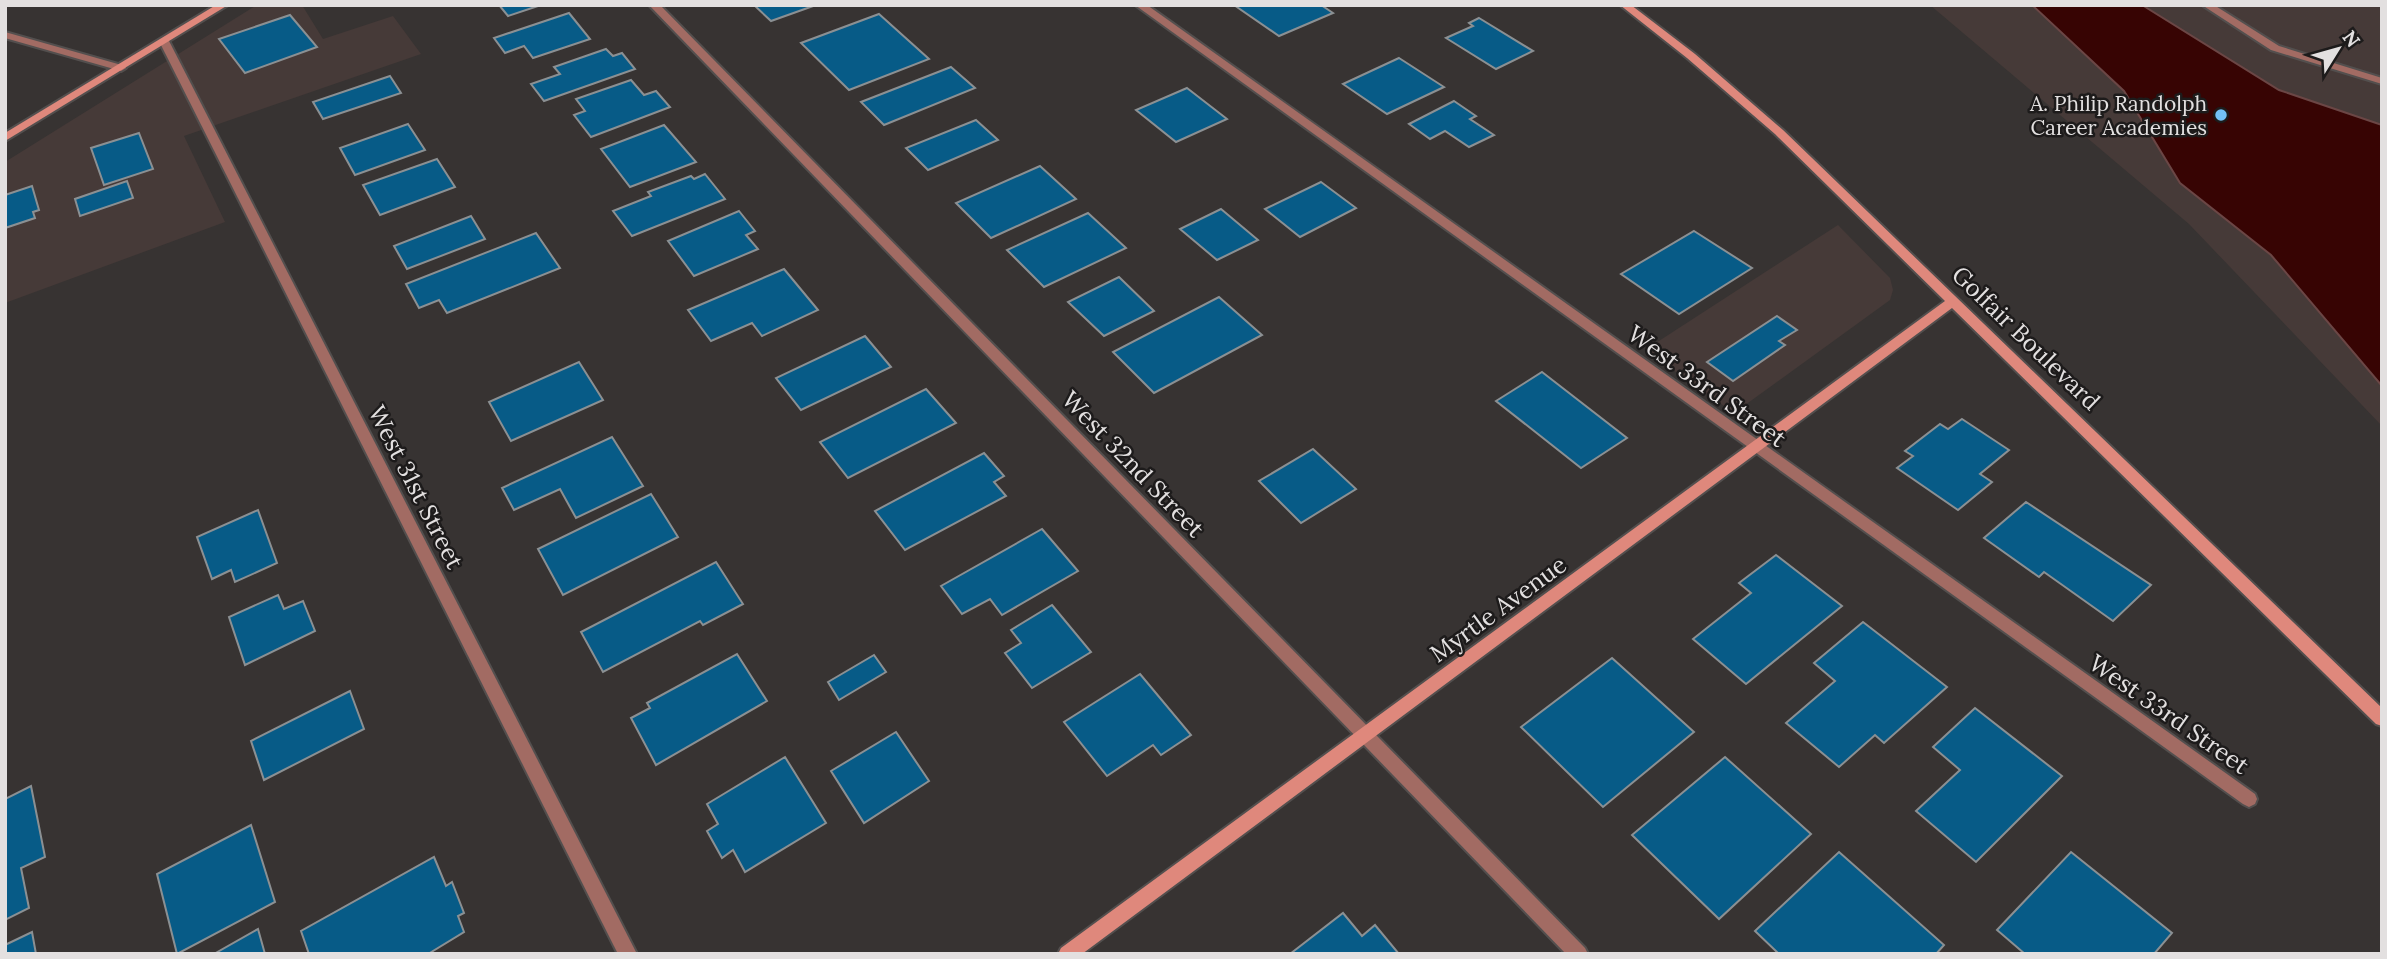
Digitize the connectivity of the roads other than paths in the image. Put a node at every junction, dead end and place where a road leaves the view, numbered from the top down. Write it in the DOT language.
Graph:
graph roads {
  1 [pos="223,5"];
  2 [pos="654,5"];
  3 [pos="1140,5"];
  4 [pos="1625,5"];
  5 [pos="2207,5"];
  6 [pos="5,35"];
  7 [pos="164,41"];
  8 [pos="121,68"];
  9 [pos="2382,81"];
  10 [pos="5,138"];
  11 [pos="1954,300"];
  12 [pos="1754,448"];
  13 [pos="2382,719"];
  14 [pos="1365,736"];
  15 [pos="2249,799"];
  16 [pos="628,954"];
  17 [pos="1067,954"];
  18 [pos="1579,954"];
  1 -- 7 [label="street"];
  2 -- 14 [label="street, West 32nd Street"];
  3 -- 12 [label="street, West 33rd Street"];
  4 -- 11 [label="street, Golfair Boulevard"];
  5 -- 9 [label="street"];
  6 -- 8 [label="street"];
  7 -- 8 [label="street"];
  7 -- 16 [label="street, West 31st Street"];
  8 -- 10 [label="street"];
  11 -- 12 [label="street, Myrtle Avenue"];
  11 -- 13 [label="street, Golfair Boulevard"];
  12 -- 14 [label="street, Myrtle Avenue"];
  12 -- 15 [label="street, West 33rd Street"];
  14 -- 17 [label="street, Myrtle Avenue"];
  14 -- 18 [label="street, West 32nd Street"];
}
